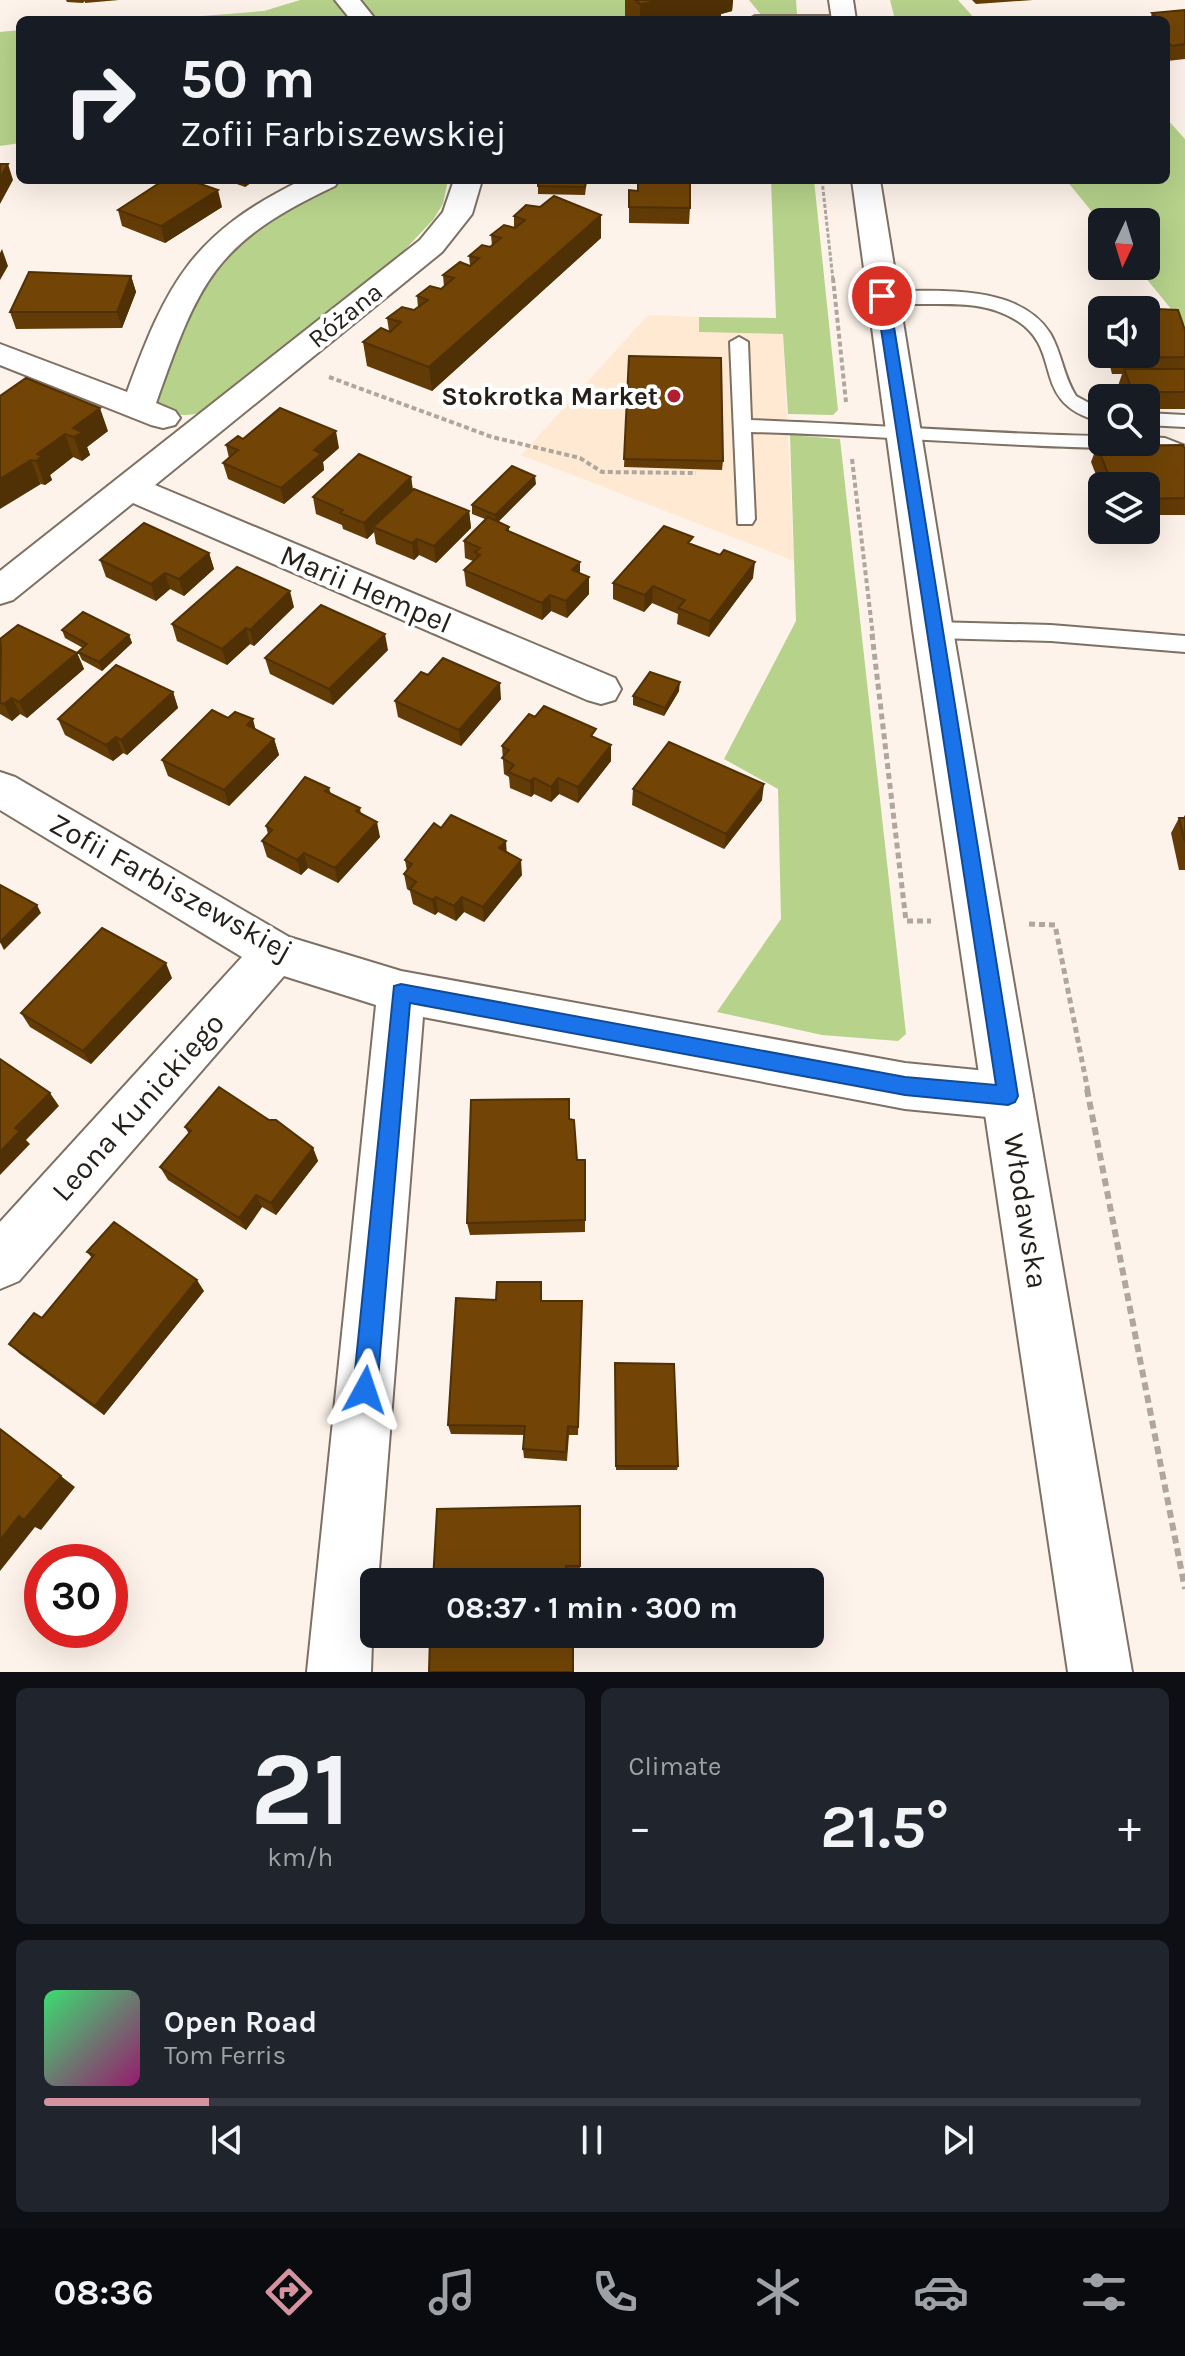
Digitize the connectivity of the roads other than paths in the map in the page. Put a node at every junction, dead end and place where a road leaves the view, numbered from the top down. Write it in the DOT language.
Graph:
graph roads {
  1 [pos="347,0"];
  2 [pos="361,16"];
  3 [pos="317,184"];
  4 [pos="467,184"];
  5 [pos="867,184"];
  6 [pos="882,296"];
  7 [pos="739,342"];
  8 [pos="0,354"];
  9 [pos="138,407"];
  10 [pos="1088,413"];
  11 [pos="1160,420"];
  12 [pos="1185,421"];
  13 [pos="743,426"];
  14 [pos="198,434"];
  15 [pos="904,434"];
  16 [pos="1088,442"];
  17 [pos="1160,444"];
  18 [pos="1185,453"];
  19 [pos="131,489"];
  20 [pos="745,519"];
  21 [pos="0,591"];
  22 [pos="933,630"];
  23 [pos="1185,644"];
  24 [pos="601,689"];
  25 [pos="0,789"];
  26 [pos="275,953"];
  27 [pos="401,992"];
  28 [pos="1008,1096"];
  29 [pos="0,1262"];
  30 [pos="339,1672"];
  31 [pos="1100,1672"];
  1 -- 2 [label="street"];
  3 -- 9 [label="street"];
  4 -- 14 [label="street, Różana"];
  5 -- 6 [label="street, Włodawska"];
  6 -- 10 [label="lane"];
  6 -- 15 [label="street, Włodawska"];
  7 -- 13 [label="lane"];
  8 -- 9 [label="street"];
  9 -- 14 [label="street"];
  11 -- 12 [label="lane"];
  13 -- 15 [label="lane"];
  13 -- 20 [label="lane"];
  14 -- 19 [label="street, Różana"];
  15 -- 16 [label="lane"];
  15 -- 22 [label="street, Włodawska"];
  17 -- 18 [label="lane"];
  19 -- 21 [label="street, Różana"];
  19 -- 24 [label="street, Marii Hempel"];
  22 -- 23 [label="lane"];
  22 -- 28 [label="street, Włodawska"];
  25 -- 26 [label="street, Zofii Farbiszewskiej"];
  26 -- 27 [label="street, Zofii Farbiszewskiej"];
  26 -- 29 [label="street, Leona Kunickiego"];
  27 -- 28 [label="street, Zofii Farbiszewskiej"];
  27 -- 30 [label="street"];
  28 -- 31 [label="street, Włodawska"];
}
